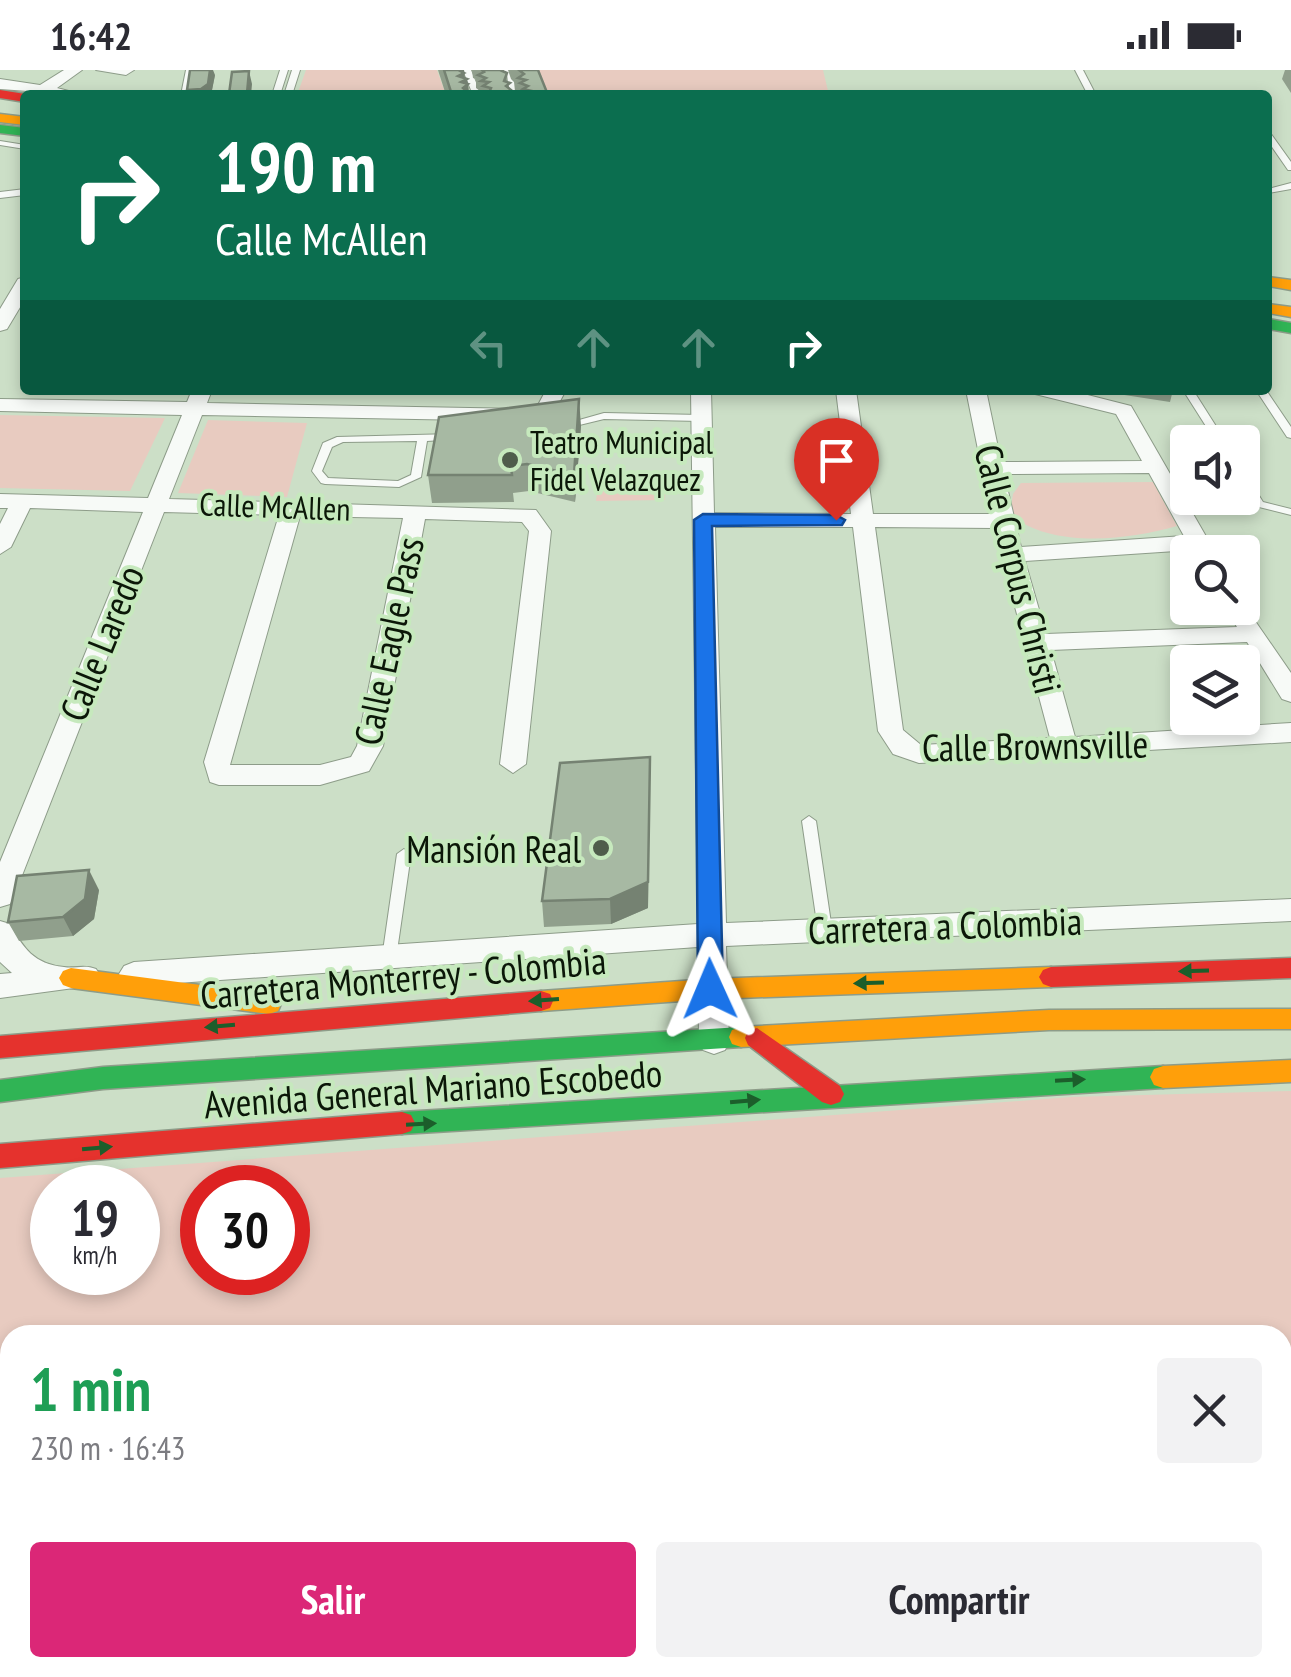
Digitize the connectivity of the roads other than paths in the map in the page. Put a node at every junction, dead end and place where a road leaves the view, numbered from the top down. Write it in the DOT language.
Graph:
graph roads {
  1 [pos="46,70"];
  2 [pos="74,70"];
  3 [pos="104,70"];
  4 [pos="126,70"];
  5 [pos="28,90"];
  6 [pos="35,90"];
  7 [pos="1272,142"];
  8 [pos="1291,168"];
  9 [pos="20,291"];
  10 [pos="0,325"];
  11 [pos="446,395"];
  12 [pos="554,395"];
  13 [pos="701,395"];
  14 [pos="847,395"];
  15 [pos="977,395"];
  16 [pos="1058,395"];
  17 [pos="1191,395"];
  18 [pos="1264,395"];
  19 [pos="76,398"];
  20 [pos="198,400"];
  21 [pos="329,400"];
  22 [pos="0,406"];
  23 [pos="442,414"];
  24 [pos="701,418"];
  25 [pos="1210,425"];
  26 [pos="550,429"];
  27 [pos="1291,435"];
  28 [pos="462,436"];
  29 [pos="422,440"];
  30 [pos="993,468"];
  31 [pos="1158,468"];
  32 [pos="11,502"];
  33 [pos="157,502"];
  34 [pos="1260,504"];
  35 [pos="292,507"];
  36 [pos="416,510"];
  37 [pos="1291,512"];
  38 [pos="703,520"];
  39 [pos="864,521"];
  40 [pos="1003,521"];
  41 [pos="1194,535"];
  42 [pos="0,547"];
  43 [pos="1170,548"];
  44 [pos="1013,555"];
  45 [pos="1247,625"];
  46 [pos="1252,634"];
  47 [pos="1034,643"];
  48 [pos="1291,693"];
  49 [pos="1291,732"];
  50 [pos="1066,747"];
  51 [pos="513,764"];
  52 [pos="809,820"];
  53 [pos="404,854"];
  54 [pos="0,896"];
  55 [pos="1291,910"];
  56 [pos="825,930"];
  57 [pos="0,932"];
  58 [pos="710,935"];
  59 [pos="388,958"];
  60 [pos="1291,968"];
  61 [pos="71,978"];
  62 [pos="0,986"];
  63 [pos="710,989"];
  64 [pos="344,1014"];
  65 [pos="1291,1019"];
  66 [pos="757,1038"];
  67 [pos="714,1041"];
  68 [pos="0,1047"];
  69 [pos="1291,1071"];
  70 [pos="0,1091"];
  71 [pos="831,1094"];
  72 [pos="0,1156"];
  1 -- 5 [label="street"];
  2 -- 6 [label="street"];
  3 -- 4 [label="street"];
  7 -- 8 [label="lane"];
  9 -- 10 [label="street"];
  11 -- 23 [label="street"];
  12 -- 23 [label="street"];
  13 -- 24 [label="street"];
  14 -- 39 [label="street, Calle Brownsville"];
  15 -- 30 [label="street, Calle Corpus Christi"];
  16 -- 31 [label="street"];
  17 -- 25 [label="lane"];
  18 -- 27 [label="lane"];
  19 -- 20 [label="street"];
  19 -- 22 [label="street"];
  20 -- 21 [label="street"];
  20 -- 33 [label="street, Calle Laredo"];
  21 -- 23 [label="street"];
  24 -- 26 [label="lane"];
  24 -- 38 [label="street"];
  28 -- 29 [label="lane"];
  29 -- 29 [label="lane"];
  30 -- 31 [label="street"];
  30 -- 40 [label="street, Calle Corpus Christi"];
  31 -- 41 [label="street"];
  32 -- 33 [label="street, Calle McAllen"];
  32 -- 42 [label="street"];
  33 -- 35 [label="street, Calle McAllen"];
  33 -- 54 [label="street, Calle Laredo"];
  34 -- 37 [label="lane"];
  35 -- 36 [label="street, Calle McAllen"];
  35 -- 36 [label="street, Calle Eagle Pass"];
  36 -- 51 [label="street, Calle McAllen"];
  38 -- 39 [label="street"];
  38 -- 58 [label="street"];
  39 -- 40 [label="street"];
  39 -- 50 [label="street, Calle Brownsville"];
  40 -- 44 [label="street, Calle Corpus Christi"];
  43 -- 44 [label="street"];
  44 -- 47 [label="street, Calle Corpus Christi"];
  45 -- 46 [label="street"];
  46 -- 47 [label="street"];
  46 -- 48 [label="street"];
  47 -- 50 [label="street, Calle Corpus Christi"];
  49 -- 50 [label="street, Calle Brownsville"];
  52 -- 56 [label="lane"];
  53 -- 59 [label="lane"];
  55 -- 56 [label="street, Carretera a Colombia"];
  56 -- 58 [label="street, Carretera a Colombia"];
  57 -- 61 [label="street"];
  58 -- 59 [label="street, Carretera a Colombia"];
  58 -- 63 [label="street"];
  59 -- 61 [label="street, Carretera a Colombia"];
  60 -- 63 [label="main road, Carretera Monterrey - Colombia, one-way"];
  61 -- 62 [label="street, Carretera a Colombia"];
  61 -- 64 [label="main road"];
  63 -- 64 [label="main road, Carretera Monterrey - Colombia, one-way"];
  63 -- 67 [label="street"];
  64 -- 68 [label="main road, Carretera Monterrey - Colombia, one-way"];
  65 -- 66 [label="main road, Carretera Monterrey - Colombia"];
  66 -- 67 [label="main road, Carretera Monterrey - Colombia"];
  66 -- 71 [label="main road"];
  67 -- 70 [label="main road, Carretera Monterrey - Colombia"];
  71 -- 69 [label="main road, Avenida General Mariano Escobedo, one-way"];
  72 -- 71 [label="main road, Avenida General Mariano Escobedo, one-way"];
}
